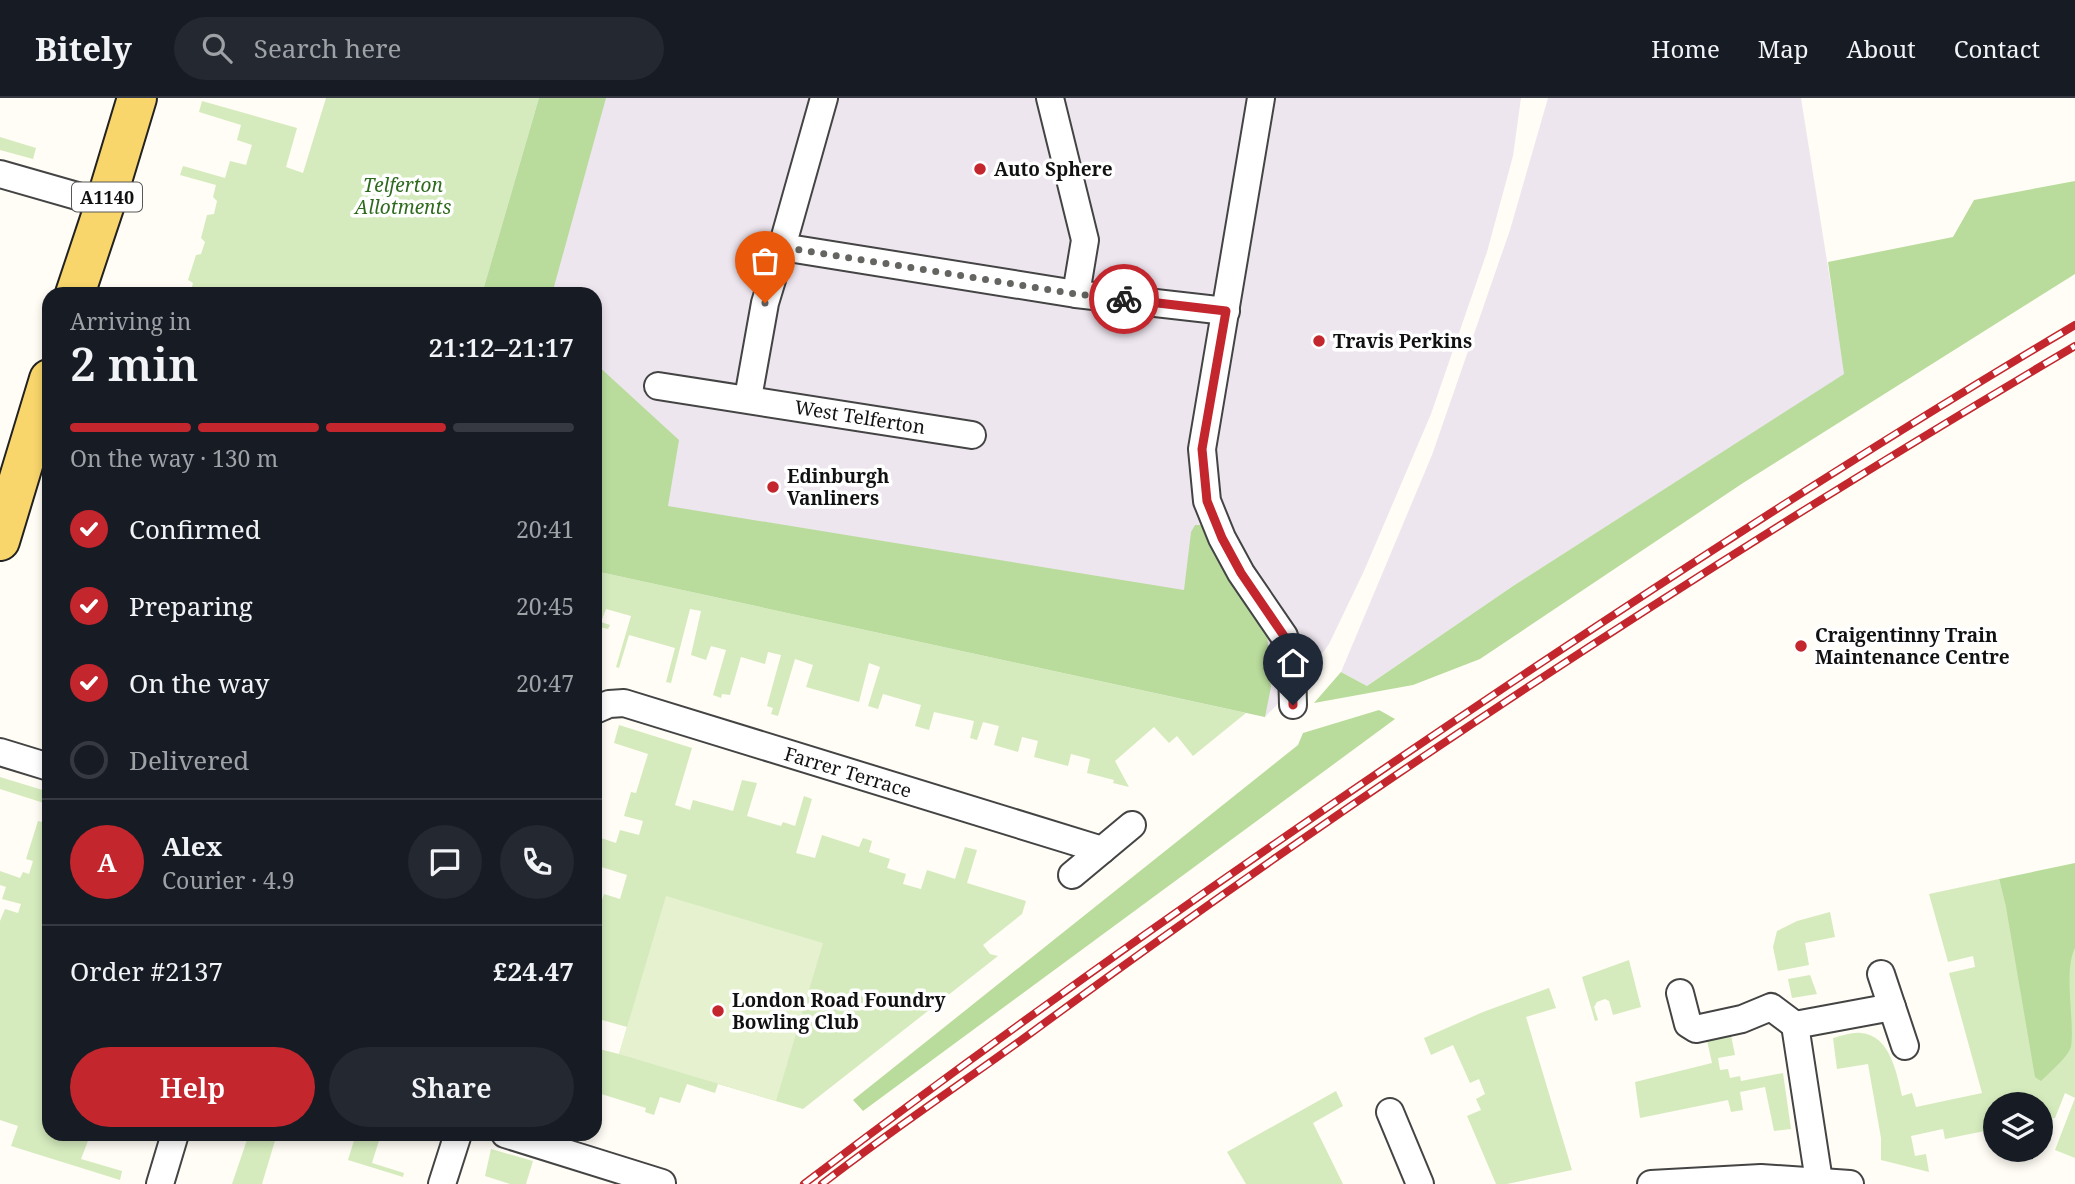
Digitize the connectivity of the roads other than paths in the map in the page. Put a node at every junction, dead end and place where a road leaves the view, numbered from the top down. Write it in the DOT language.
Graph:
graph roads {
  1 [pos="137,98"];
  2 [pos="824,98"];
  3 [pos="1050,98"];
  4 [pos="1261,98"];
  5 [pos="0,174"];
  6 [pos="105,204"];
  7 [pos="782,247"];
  8 [pos="77,287"];
  9 [pos="1076,294"];
  10 [pos="1226,311"];
  11 [pos="658,386"];
  12 [pos="748,398"];
  13 [pos="42,402"];
  14 [pos="972,435"];
  15 [pos="0,541"];
  16 [pos="1293,705"];
  17 [pos="602,707"];
  18 [pos="0,752"];
  19 [pos="42,765"];
  20 [pos="1132,825"];
  21 [pos="1102,850"];
  22 [pos="1072,876"];
  23 [pos="1881,974"];
  24 [pos="1681,993"];
  25 [pos="1892,1007"];
  26 [pos="1795,1025"];
  27 [pos="1905,1046"];
  28 [pos="1390,1112"];
  29 [pos="173,1141"];
  30 [pos="456,1141"];
  31 [pos="527,1141"];
  32 [pos="1819,1181"];
  33 [pos="662,1183"];
  34 [pos="160,1184"];
  35 [pos="442,1184"];
  36 [pos="1420,1184"];
  37 [pos="1651,1184"];
  38 [pos="1850,1184"];
  1 -- 6 [label="main road, A1140"];
  2 -- 7 [label="street"];
  3 -- 9 [label="street"];
  4 -- 10 [label="street"];
  5 -- 6 [label="street"];
  6 -- 8 [label="main road, A1140"];
  7 -- 9 [label="street"];
  7 -- 12 [label="street"];
  9 -- 10 [label="street"];
  10 -- 16 [label="street"];
  11 -- 12 [label="street, West Telferton"];
  12 -- 14 [label="street, West Telferton"];
  13 -- 15 [label="main road"];
  17 -- 21 [label="street, Farrer Terrace"];
  18 -- 19 [label="street"];
  20 -- 21 [label="street"];
  21 -- 22 [label="street"];
  23 -- 25 [label="street"];
  24 -- 26 [label="street"];
  25 -- 26 [label="street"];
  25 -- 27 [label="street"];
  26 -- 32 [label="street"];
  28 -- 36 [label="street"];
  29 -- 34 [label="street"];
  30 -- 35 [label="street"];
  31 -- 33 [label="street"];
  32 -- 37 [label="street"];
  32 -- 38 [label="street"];
}
